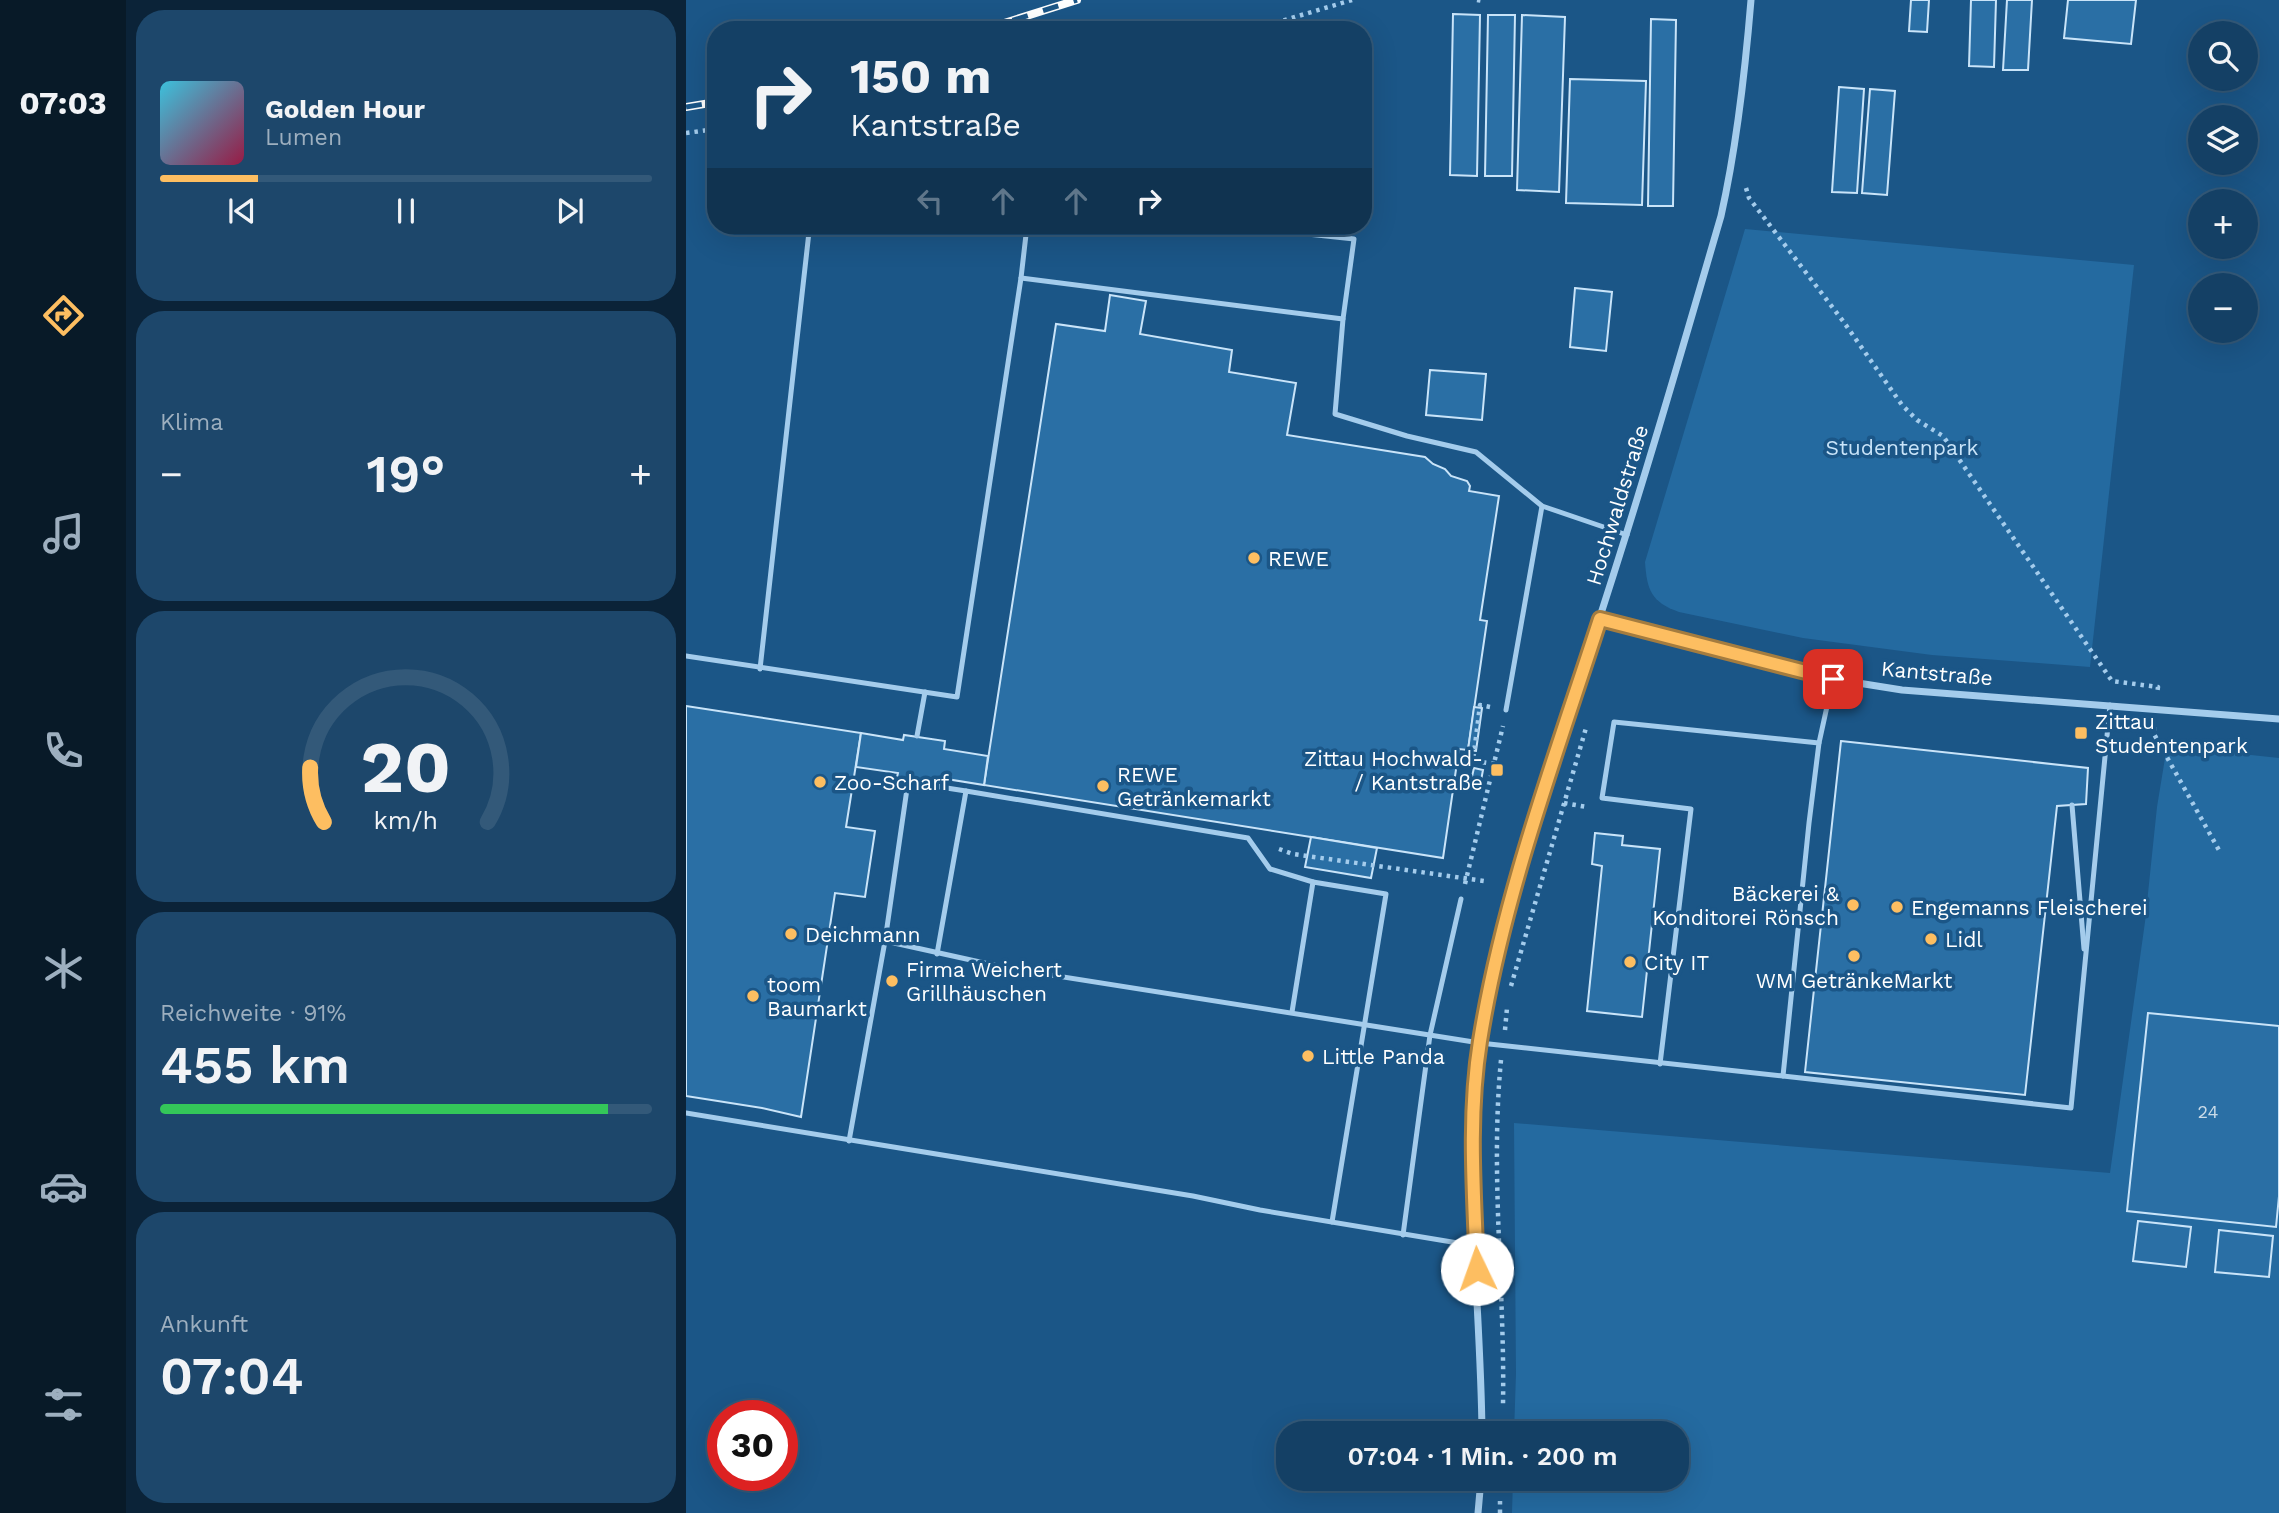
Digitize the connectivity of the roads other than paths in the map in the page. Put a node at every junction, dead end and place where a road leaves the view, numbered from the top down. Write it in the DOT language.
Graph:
graph roads {
  1 [pos="1751,0"];
  2 [pos="809,235"];
  3 [pos="1026,235"];
  4 [pos="1316,235"];
  5 [pos="1021,278"];
  6 [pos="1343,319"];
  7 [pos="1542,506"];
  8 [pos="1627,535"];
  9 [pos="1600,619"];
  10 [pos="686,656"];
  11 [pos="760,669"];
  12 [pos="1833,679"];
  13 [pos="925,692"];
  14 [pos="2110,705"];
  15 [pos="1506,710"];
  16 [pos="2279,719"];
  17 [pos="917,736"];
  18 [pos="1819,743"];
  19 [pos="966,791"];
  20 [pos="2072,805"];
  21 [pos="1313,882"];
  22 [pos="1461,899"];
  23 [pos="884,941"];
  24 [pos="937,954"];
  25 [pos="2085,964"];
  26 [pos="1292,1012"];
  27 [pos="1366,1026"];
  28 [pos="1430,1035"];
  29 [pos="1480,1043"];
  30 [pos="1661,1064"];
  31 [pos="1783,1076"];
  32 [pos="686,1113"];
  33 [pos="849,1141"];
  34 [pos="1332,1222"];
  35 [pos="1403,1235"];
  36 [pos="1476,1246"];
  37 [pos="1482,1421"];
  38 [pos="1479,1491"];
  39 [pos="1478,1513"];
  1 -- 8 [label="street, Hochwaldstraße"];
  2 -- 11 [label="lane"];
  3 -- 5 [label="lane"];
  4 -- 6 [label="lane"];
  5 -- 6 [label="lane"];
  5 -- 13 [label="lane"];
  6 -- 7 [label="lane"];
  7 -- 8 [label="lane"];
  7 -- 15 [label="lane"];
  8 -- 9 [label="street, Hochwaldstraße"];
  9 -- 12 [label="street, Kantstraße"];
  9 -- 29 [label="street, Hochwaldstraße"];
  10 -- 11 [label="lane"];
  11 -- 13 [label="lane"];
  12 -- 14 [label="street, Kantstraße"];
  12 -- 18 [label="lane"];
  13 -- 17 [label="lane"];
  14 -- 16 [label="street, Kantstraße"];
  14 -- 25 [label="lane"];
  18 -- 30 [label="lane"];
  18 -- 31 [label="lane"];
  19 -- 21 [label="lane"];
  19 -- 23 [label="lane"];
  19 -- 24 [label="lane"];
  20 -- 25 [label="lane"];
  21 -- 26 [label="lane"];
  21 -- 27 [label="lane"];
  22 -- 28 [label="lane"];
  23 -- 24 [label="lane"];
  23 -- 33 [label="lane"];
  24 -- 26 [label="lane"];
  25 -- 31 [label="lane"];
  26 -- 27 [label="lane"];
  27 -- 28 [label="lane"];
  27 -- 34 [label="lane"];
  28 -- 29 [label="lane"];
  28 -- 35 [label="lane"];
  29 -- 30 [label="lane"];
  29 -- 36 [label="street, Hochwaldstraße"];
  30 -- 31 [label="lane"];
  32 -- 33 [label="lane"];
  33 -- 34 [label="lane"];
  34 -- 35 [label="lane"];
  35 -- 36 [label="lane"];
  36 -- 37 [label="street, Hochwaldstraße"];
  38 -- 39 [label="street"];
}
